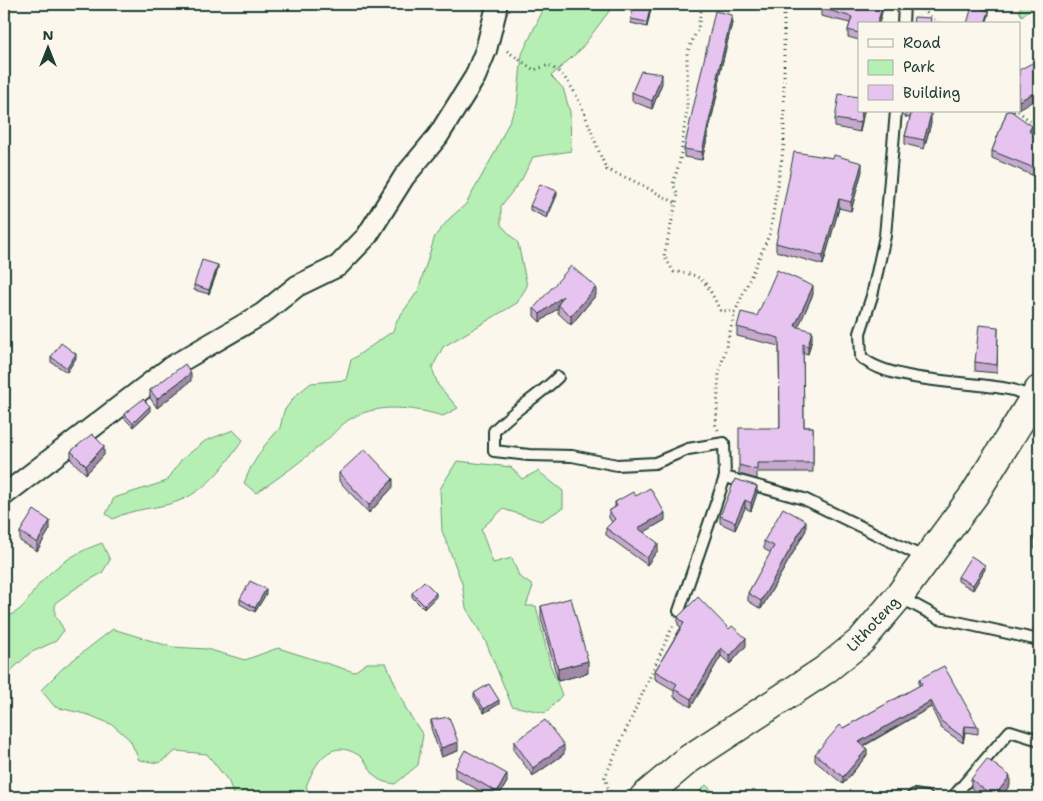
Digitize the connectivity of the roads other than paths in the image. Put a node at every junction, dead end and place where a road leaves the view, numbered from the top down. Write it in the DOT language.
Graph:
graph roads {
  1 [pos="904,4"];
  2 [pos="498,6"];
  3 [pos="902,22"];
  4 [pos="896,112"];
  5 [pos="558,377"];
  6 [pos="1037,394"];
  7 [pos="725,477"];
  8 [pos="4,495"];
  9 [pos="927,560"];
  10 [pos="899,596"];
  11 [pos="680,611"];
  12 [pos="1039,640"];
  13 [pos="1039,740"];
  14 [pos="644,797"];
  15 [pos="912,797"];
  16 [pos="927,797"];
  17 [pos="953,797"];
  1 -- 3 [label="lane"];
  2 -- 8 [label="street"];
  4 -- 6 [label="lane"];
  5 -- 7 [label="lane"];
  6 -- 9 [label="main road, Lithoteng"];
  7 -- 9 [label="lane"];
  7 -- 11 [label="lane"];
  9 -- 10 [label="main road, Lithoteng"];
  10 -- 12 [label="lane"];
  10 -- 14 [label="main road, Lithoteng"];
  13 -- 17 [label="lane"];
  15 -- 16 [label="lane"];
}
